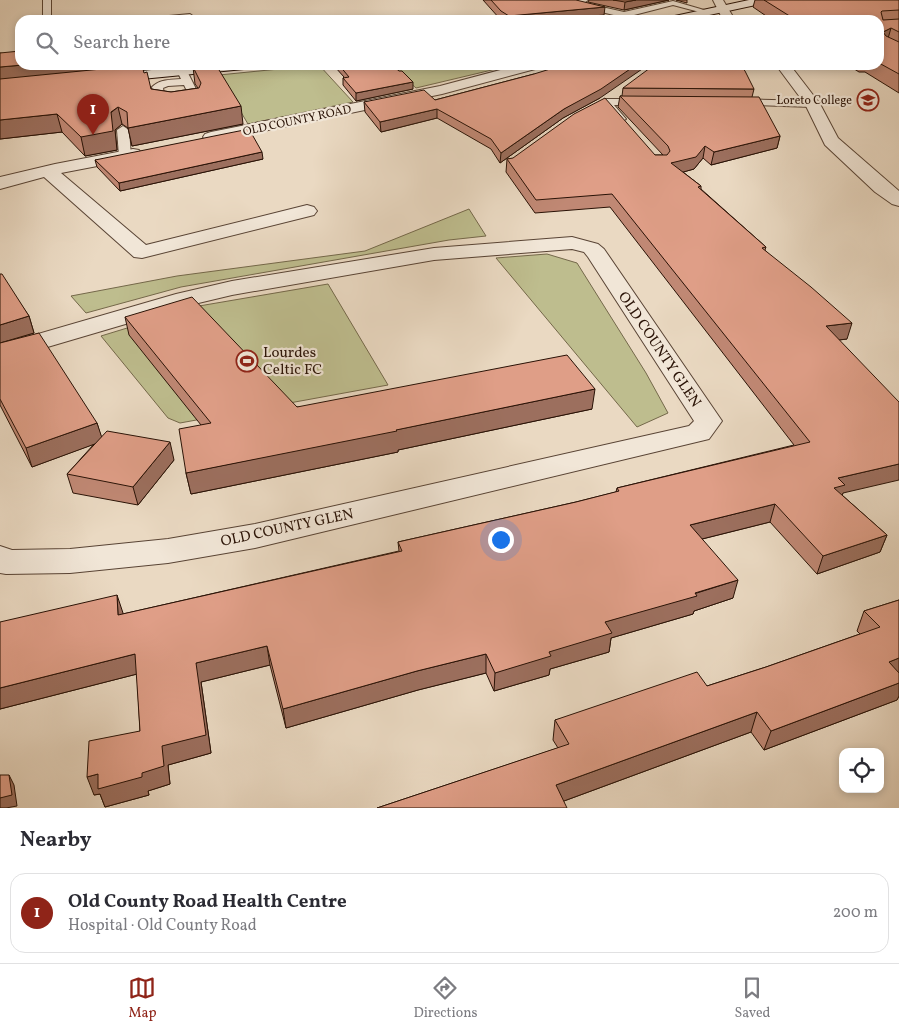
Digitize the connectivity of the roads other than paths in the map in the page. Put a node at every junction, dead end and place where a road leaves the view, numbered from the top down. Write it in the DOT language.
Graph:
graph roads {
  1 [pos="47,0"];
  2 [pos="584,0"];
  3 [pos="662,0"];
  4 [pos="765,0"];
  5 [pos="673,4"];
  6 [pos="720,4"];
  7 [pos="707,12"];
  8 [pos="627,14"];
  9 [pos="48,15"];
  10 [pos="630,15"];
  11 [pos="693,15"];
  12 [pos="726,15"];
  13 [pos="203,70"];
  14 [pos="516,70"];
  15 [pos="787,70"];
  16 [pos="186,72"];
  17 [pos="93,80"];
  18 [pos="620,92"];
  19 [pos="654,102"];
  20 [pos="722,102"];
  21 [pos="601,104"];
  22 [pos="812,104"];
  23 [pos="630,129"];
  24 [pos="123,130"];
  25 [pos="200,140"];
  26 [pos="153,150"];
  27 [pos="125,156"];
  28 [pos="48,171"];
  29 [pos="0,183"];
  30 [pos="899,200"];
  31 [pos="307,211"];
  32 [pos="0,353"];
  33 [pos="0,558"];
  1 -- 9 [label="lane"];
  2 -- 8 [label="lane"];
  3 -- 5 [label="lane"];
  4 -- 6 [label="street"];
  5 -- 7 [label="lane"];
  5 -- 8 [label="lane"];
  6 -- 7 [label="street"];
  6 -- 12 [label="street"];
  7 -- 11 [label="street"];
  8 -- 10 [label="lane"];
  13 -- 16 [label="street"];
  14 -- 25 [label="street, OLD COUNTY ROAD"];
  15 -- 22 [label="street"];
  16 -- 17 [label="street"];
  18 -- 21 [label="lane"];
  19 -- 21 [label="lane"];
  20 -- 22 [label="lane"];
  21 -- 23 [label="lane"];
  22 -- 30 [label="street"];
  24 -- 27 [label="lane"];
  26 -- 27 [label="street"];
  27 -- 28 [label="street"];
  28 -- 29 [label="street"];
  28 -- 31 [label="street"];
  32 -- 33 [label="street, OLD COUNTY GLEN"];
}
